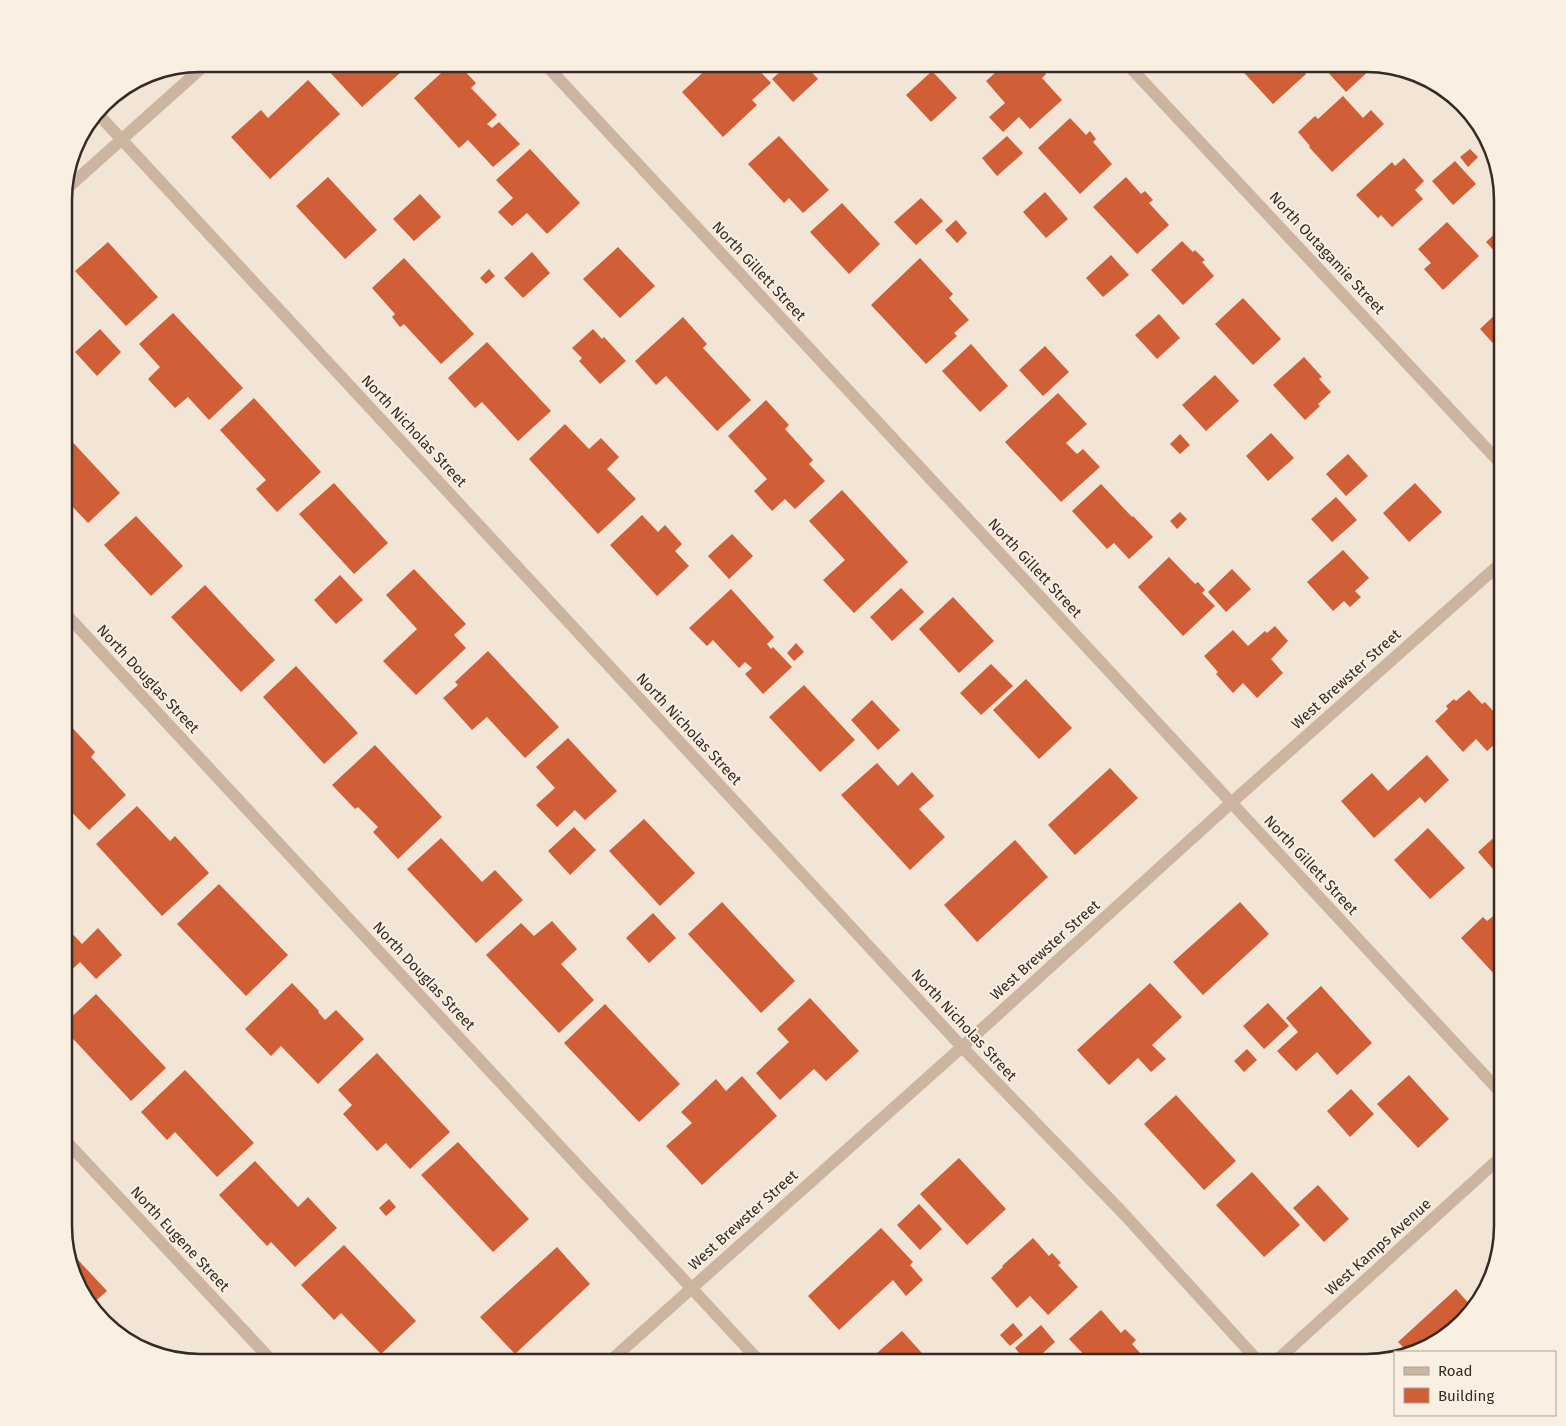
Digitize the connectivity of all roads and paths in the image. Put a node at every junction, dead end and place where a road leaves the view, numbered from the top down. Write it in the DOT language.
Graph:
graph roads {
  1 [pos="196,73"];
  2 [pos="553,73"];
  3 [pos="1135,73"];
  4 [pos="102,119"];
  5 [pos="122,140"];
  6 [pos="74,182"];
  7 [pos="1493,456"];
  8 [pos="1493,570"];
  9 [pos="73,622"];
  10 [pos="1231,803"];
  11 [pos="962,1047"];
  12 [pos="1494,1085"];
  13 [pos="73,1149"];
  14 [pos="1494,1163"];
  15 [pos="691,1288"];
  16 [pos="266,1354"];
  17 [pos="618,1354"];
  18 [pos="753,1354"];
  19 [pos="1252,1354"];
  20 [pos="1284,1354"];
  1 -- 5 [label="street"];
  2 -- 10 [label="street, North Gillett Street"];
  3 -- 7 [label="street, North Outagamie Street"];
  4 -- 5 [label="street, North Nicholas Street"];
  5 -- 6 [label="street"];
  5 -- 11 [label="street, North Nicholas Street"];
  8 -- 10 [label="street, West Brewster Street"];
  9 -- 15 [label="street, North Douglas Street"];
  10 -- 11 [label="street, West Brewster Street"];
  10 -- 12 [label="street, North Gillett Street"];
  11 -- 15 [label="street, West Brewster Street"];
  11 -- 19 [label="street, North Nicholas Street"];
  13 -- 16 [label="street, North Eugene Street"];
  14 -- 20 [label="street, West Kamps Avenue"];
  15 -- 17 [label="street, West Brewster Street"];
  15 -- 18 [label="street, North Douglas Street"];
}
